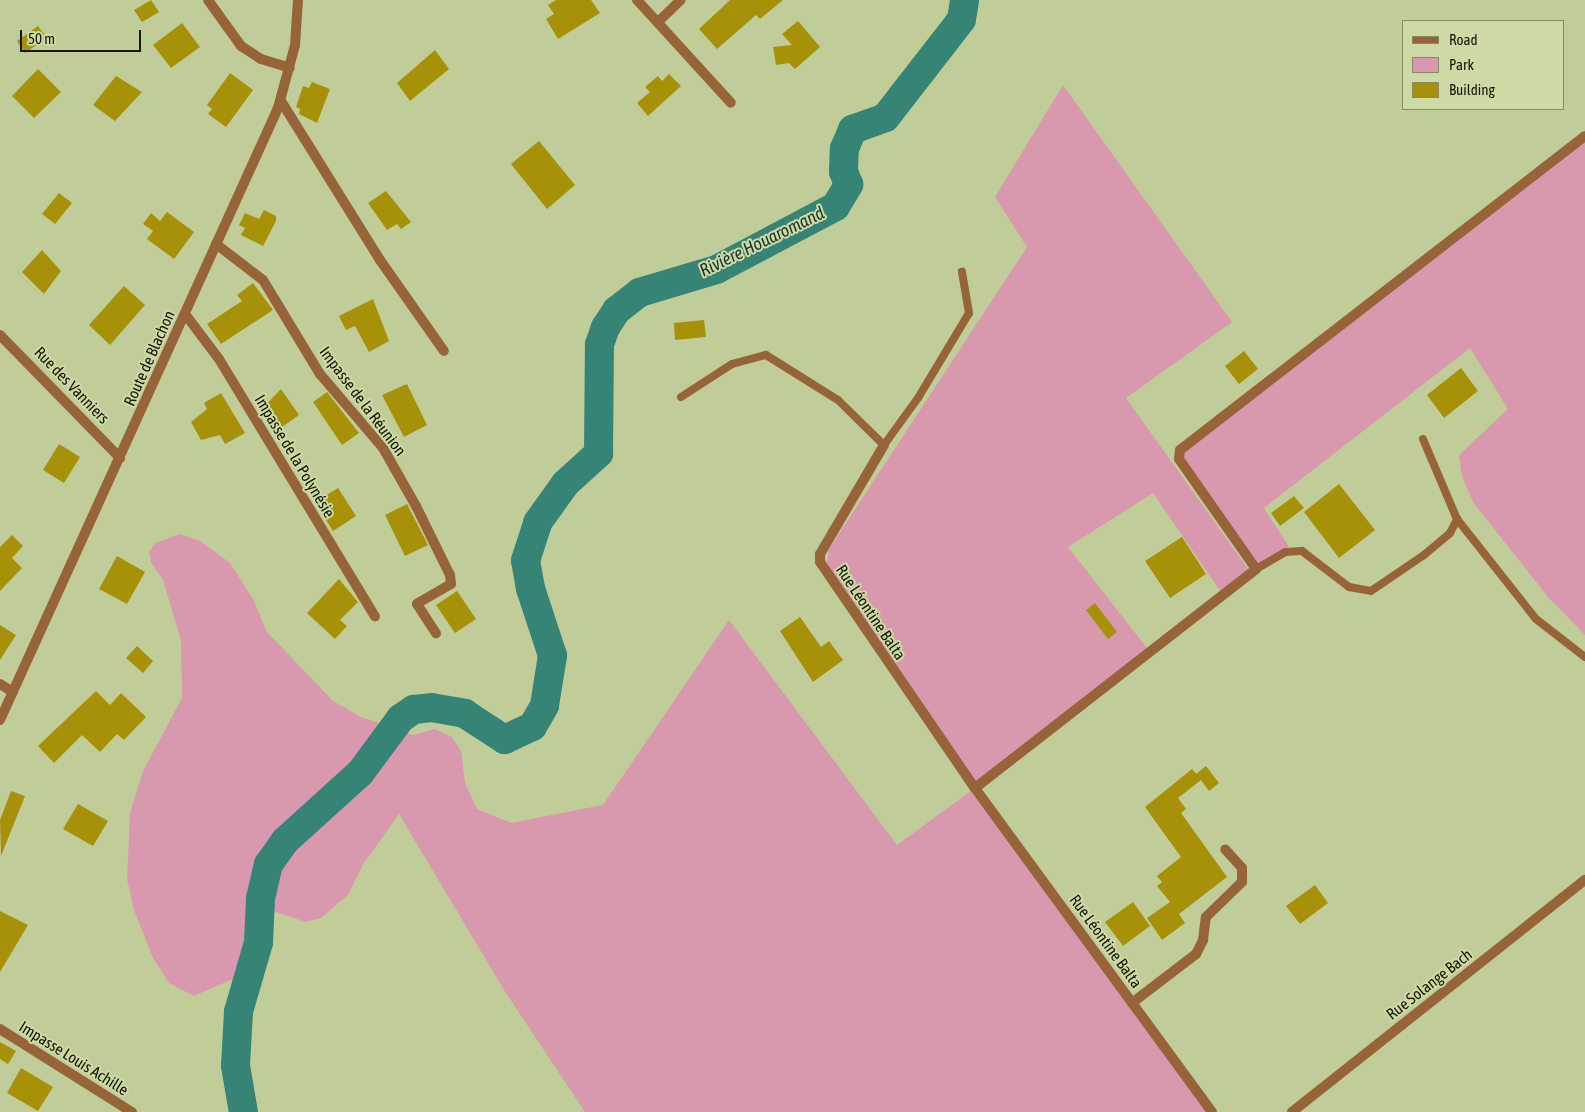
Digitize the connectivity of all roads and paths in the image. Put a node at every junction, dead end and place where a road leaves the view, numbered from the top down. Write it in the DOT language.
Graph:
graph roads {
  1 [pos="208,0"];
  2 [pos="298,0"];
  3 [pos="637,0"];
  4 [pos="681,0"];
  5 [pos="659,21"];
  6 [pos="290,68"];
  7 [pos="281,100"];
  8 [pos="731,102"];
  9 [pos="1585,136"];
  10 [pos="216,244"];
  11 [pos="962,272"];
  12 [pos="185,314"];
  13 [pos="0,335"];
  14 [pos="444,351"];
  15 [pos="681,397"];
  16 [pos="1423,439"];
  17 [pos="884,445"];
  18 [pos="120,458"];
  19 [pos="1457,519"];
  20 [pos="1256,570"];
  21 [pos="375,617"];
  22 [pos="436,633"];
  23 [pos="1585,657"];
  24 [pos="0,684"];
  25 [pos="13,692"];
  26 [pos="0,720"];
  27 [pos="975,788"];
  28 [pos="1225,849"];
  29 [pos="1585,880"];
  30 [pos="1132,1003"];
  31 [pos="0,1029"];
  32 [pos="132,1112"];
  33 [pos="1212,1112"];
  34 [pos="1292,1112"];
  1 -- 6 [label="street"];
  2 -- 6 [label="street, Route de Blachon"];
  3 -- 5 [label="street"];
  4 -- 5 [label="street"];
  5 -- 8 [label="street"];
  6 -- 7 [label="street, Route de Blachon"];
  7 -- 10 [label="street, Route de Blachon"];
  7 -- 14 [label="street"];
  9 -- 20 [label="street"];
  10 -- 12 [label="street, Route de Blachon"];
  10 -- 22 [label="street, Impasse de la Réunion"];
  11 -- 17 [label="lane"];
  12 -- 18 [label="street, Route de Blachon"];
  12 -- 21 [label="street, Impasse de la Polynésie"];
  13 -- 18 [label="street, Rue des Vanniers"];
  15 -- 17 [label="lane"];
  16 -- 19 [label="lane"];
  17 -- 27 [label="street, Rue Léontine Balta"];
  18 -- 25 [label="street, Route de Blachon"];
  19 -- 20 [label="lane"];
  19 -- 23 [label="lane"];
  20 -- 27 [label="street"];
  24 -- 25 [label="street"];
  25 -- 26 [label="street, Route de Blachon"];
  27 -- 30 [label="street, Rue Léontine Balta"];
  28 -- 30 [label="street"];
  29 -- 34 [label="street, Rue Solange Bach"];
  30 -- 33 [label="street, Rue Léontine Balta"];
  31 -- 32 [label="street, Impasse Louis Achille"];
}
